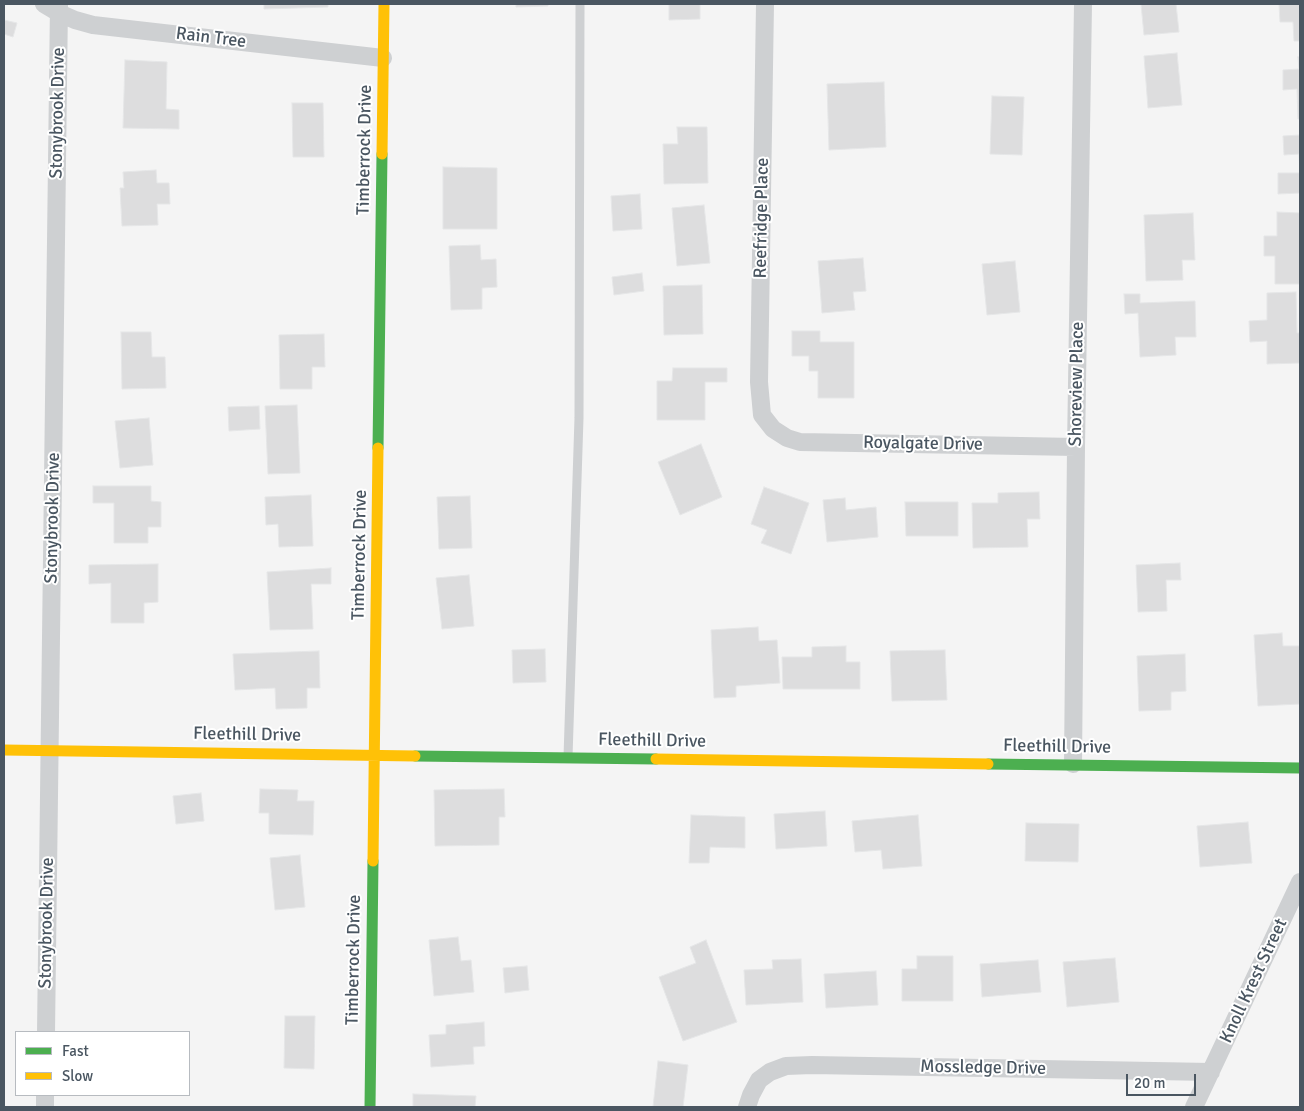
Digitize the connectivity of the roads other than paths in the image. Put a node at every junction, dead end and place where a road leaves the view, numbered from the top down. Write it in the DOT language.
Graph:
graph roads {
  1 [pos="44,4"];
  2 [pos="384,4"];
  3 [pos="580,4"];
  4 [pos="765,4"];
  5 [pos="1083,4"];
  6 [pos="59,9"];
  7 [pos="383,58"];
  8 [pos="773,429"];
  9 [pos="1076,447"];
  10 [pos="4,750"];
  11 [pos="50,751"];
  12 [pos="375,754"];
  13 [pos="568,757"];
  14 [pos="1073,764"];
  15 [pos="1300,768"];
  16 [pos="1300,882"];
  17 [pos="46,1031"];
  18 [pos="1211,1072"];
  19 [pos="370,1107"];
  20 [pos="748,1107"];
  21 [pos="1194,1107"];
  1 -- 6 [label="street, Rain Tree"];
  2 -- 7 [label="street, Timberrock Drive"];
  3 -- 13 [label="lane"];
  4 -- 8 [label="street, Reefridge Place"];
  5 -- 9 [label="street, Shoreview Place"];
  6 -- 7 [label="street, Rain Tree"];
  6 -- 11 [label="street, Stonybrook Drive"];
  7 -- 12 [label="street, Timberrock Drive"];
  8 -- 9 [label="street, Royalgate Drive"];
  9 -- 14 [label="street, Shoreview Place"];
  10 -- 11 [label="street, Fleethill Drive"];
  11 -- 12 [label="street, Fleethill Drive"];
  11 -- 17 [label="street, Stonybrook Drive"];
  12 -- 13 [label="street, Fleethill Drive"];
  12 -- 19 [label="street, Timberrock Drive"];
  13 -- 14 [label="street, Fleethill Drive"];
  14 -- 15 [label="street, Fleethill Drive"];
  16 -- 18 [label="street, Knoll Krest Street"];
  18 -- 20 [label="street, Mossledge Drive"];
  18 -- 21 [label="street, Knoll Krest Street"];
}
